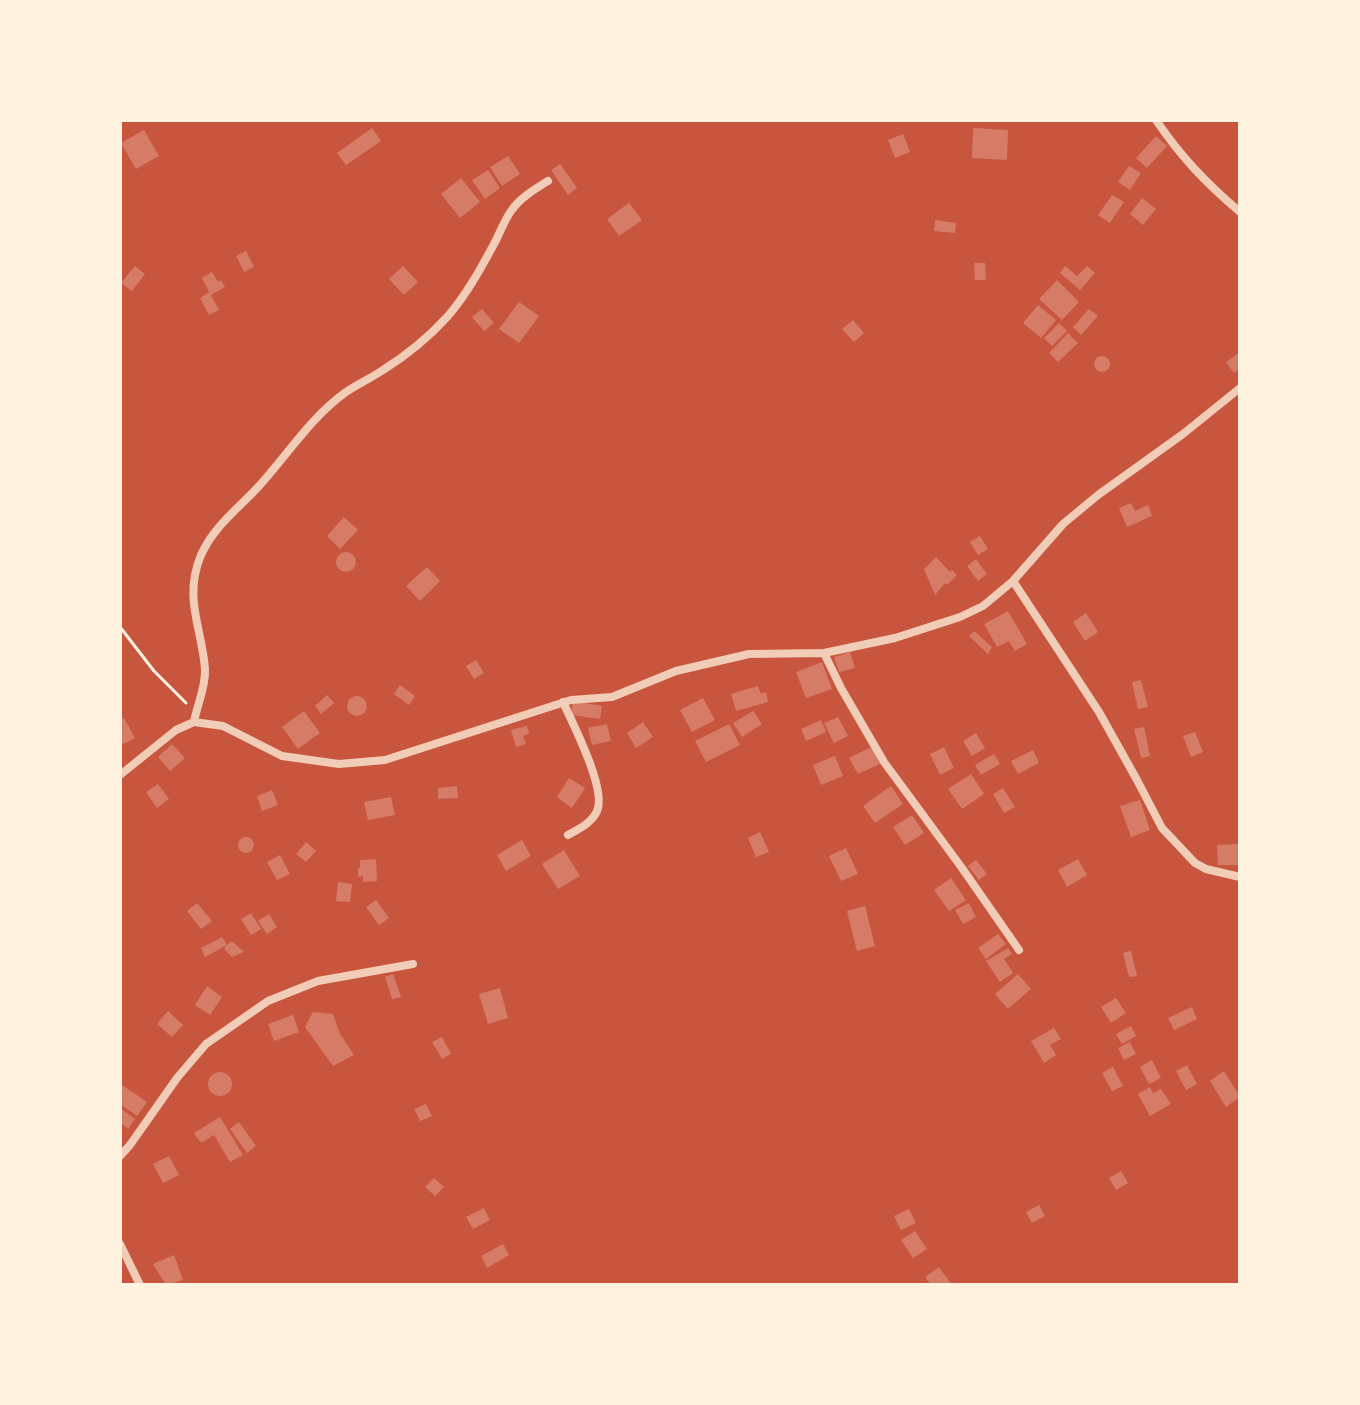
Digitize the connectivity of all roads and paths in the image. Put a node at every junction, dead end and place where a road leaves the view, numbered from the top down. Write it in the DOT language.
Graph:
graph roads {
  1 [pos="1156,120"];
  2 [pos="548,181"];
  3 [pos="1240,212"];
  4 [pos="1240,388"];
  5 [pos="1013,581"];
  6 [pos="120,627"];
  7 [pos="824,653"];
  8 [pos="563,702"];
  9 [pos="196,709"];
  10 [pos="194,722"];
  11 [pos="120,775"];
  12 [pos="568,835"];
  13 [pos="1240,877"];
  14 [pos="1019,950"];
  15 [pos="413,964"];
  16 [pos="120,1156"];
  17 [pos="120,1244"];
  18 [pos="140,1285"];
  1 -- 3 [label="street"];
  2 -- 9 [label="street"];
  4 -- 5 [label="street"];
  5 -- 7 [label="street"];
  5 -- 13 [label="street"];
  6 -- 9 [label="path"];
  7 -- 8 [label="street"];
  7 -- 14 [label="street"];
  8 -- 10 [label="street"];
  8 -- 12 [label="street"];
  9 -- 10 [label="street"];
  10 -- 11 [label="street"];
  15 -- 16 [label="street"];
  17 -- 18 [label="street"];
}
